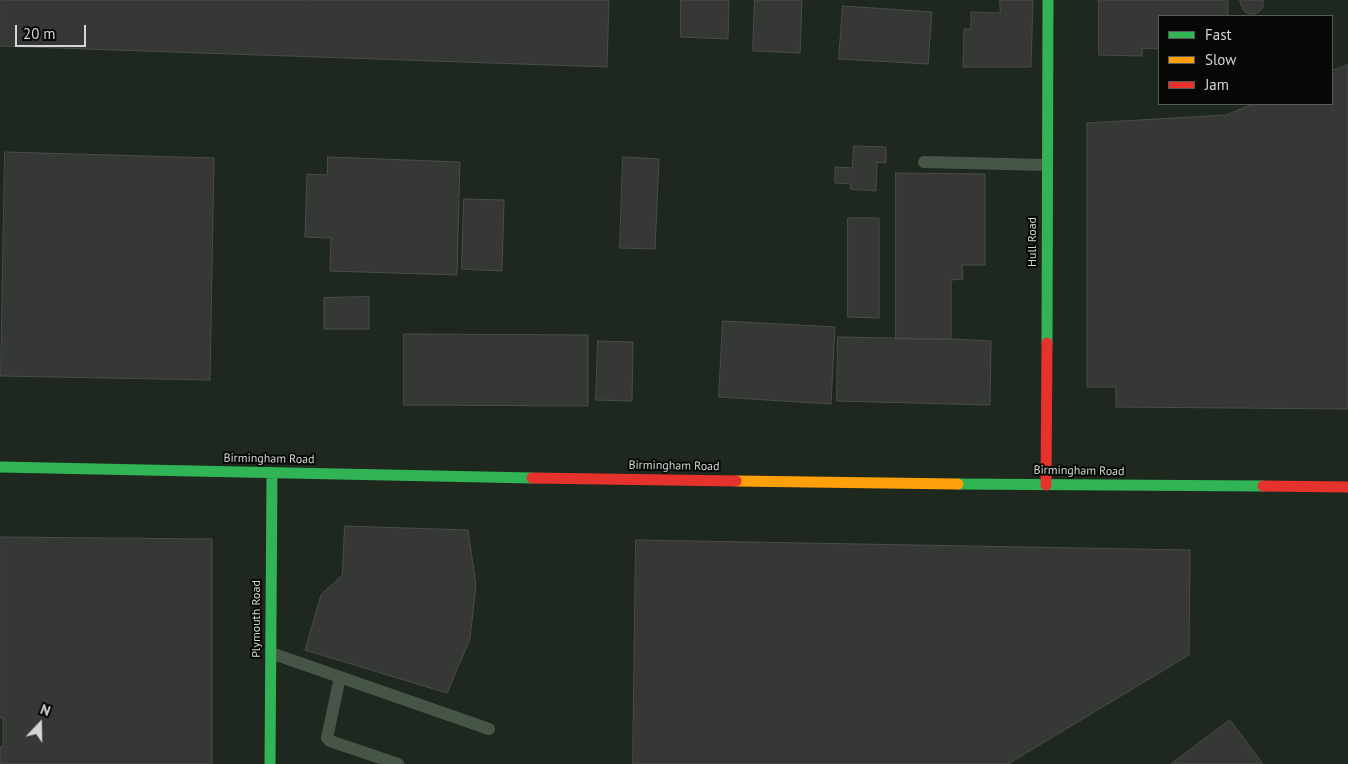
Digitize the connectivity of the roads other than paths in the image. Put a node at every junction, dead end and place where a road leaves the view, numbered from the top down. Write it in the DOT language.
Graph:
graph roads {
  1 [pos="1048,0"];
  2 [pos="924,162"];
  3 [pos="1047,165"];
  4 [pos="0,467"];
  5 [pos="272,473"];
  6 [pos="1046,485"];
  7 [pos="1348,487"];
  8 [pos="271,653"];
  9 [pos="340,677"];
  10 [pos="489,729"];
  11 [pos="270,764"];
  12 [pos="398,764"];
  1 -- 3 [label="street, Hull Road"];
  2 -- 3 [label="lane"];
  3 -- 6 [label="street, Hull Road"];
  4 -- 5 [label="street, Birmingham Road"];
  5 -- 6 [label="street, Birmingham Road"];
  5 -- 8 [label="street, Plymouth Road"];
  6 -- 7 [label="street, Birmingham Road"];
  8 -- 9 [label="lane"];
  8 -- 11 [label="street, Plymouth Road"];
  9 -- 10 [label="lane"];
  9 -- 12 [label="lane"];
}
